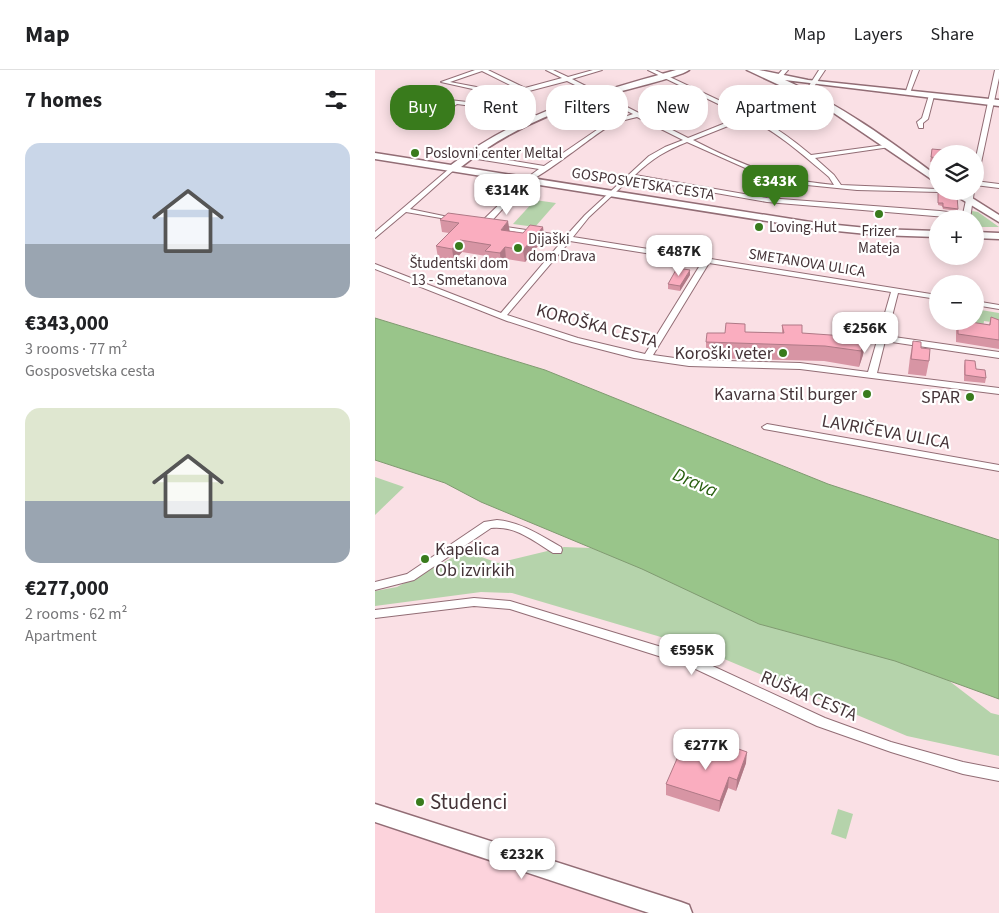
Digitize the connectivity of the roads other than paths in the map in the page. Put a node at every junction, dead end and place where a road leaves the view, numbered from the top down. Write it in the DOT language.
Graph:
graph roads {
  1 [pos="480,70"];
  2 [pos="484,70"];
  3 [pos="549,70"];
  4 [pos="599,70"];
  5 [pos="651,70"];
  6 [pos="685,70"];
  7 [pos="751,70"];
  8 [pos="822,70"];
  9 [pos="916,70"];
  10 [pos="998,70"];
  11 [pos="761,73"];
  12 [pos="782,74"];
  13 [pos="664,76"];
  14 [pos="567,79"];
  15 [pos="813,83"];
  16 [pos="515,85"];
  17 [pos="581,85"];
  18 [pos="789,85"];
  19 [pos="628,86"];
  20 [pos="465,87"];
  21 [pos="536,87"];
  22 [pos="907,93"];
  23 [pos="931,96"];
  24 [pos="718,101"];
  25 [pos="455,102"];
  26 [pos="465,103"];
  27 [pos="995,103"];
  28 [pos="834,108"];
  29 [pos="628,110"];
  30 [pos="636,115"];
  31 [pos="921,127"];
  32 [pos="718,128"];
  33 [pos="508,130"];
  34 [pos="774,130"];
  35 [pos="687,140"];
  36 [pos="984,145"];
  37 [pos="891,146"];
  38 [pos="375,156"];
  39 [pos="477,157"];
  40 [pos="811,158"];
  41 [pos="546,168"];
  42 [pos="453,169"];
  43 [pos="929,174"];
  44 [pos="630,176"];
  45 [pos="526,181"];
  46 [pos="984,184"];
  47 [pos="838,186"];
  48 [pos="999,186"];
  49 [pos="929,191"];
  50 [pos="514,193"];
  51 [pos="611,194"];
  52 [pos="976,200"];
  53 [pos="405,210"];
  54 [pos="929,212"];
  55 [pos="999,219"];
  56 [pos="467,222"];
  57 [pos="475,223"];
  58 [pos="484,224"];
  59 [pos="929,234"];
  60 [pos="375,236"];
  61 [pos="984,236"];
  62 [pos="999,236"];
  63 [pos="568,238"];
  64 [pos="706,261"];
  65 [pos="375,266"];
  66 [pos="895,291"];
  67 [pos="929,296"];
  68 [pos="984,304"];
  69 [pos="999,307"];
  70 [pos="502,316"];
  71 [pos="882,338"];
  72 [pos="999,355"];
  73 [pos="649,357"];
  74 [pos="873,375"];
  75 [pos="999,391"];
  76 [pos="767,427"];
  77 [pos="999,468"];
  78 [pos="557,550"];
  79 [pos="375,586"];
  80 [pos="375,614"];
  81 [pos="999,775"];
  82 [pos="375,813"];
  83 [pos="681,913"];
  1 -- 20 [label="street"];
  2 -- 16 [label="street"];
  3 -- 14 [label="street"];
  4 -- 14 [label="street"];
  5 -- 13 [label="street"];
  6 -- 13 [label="street"];
  7 -- 11 [label="street"];
  8 -- 15 [label="street"];
  9 -- 22 [label="street"];
  10 -- 27 [label="street"];
  11 -- 12 [label="street"];
  11 -- 18 [label="street"];
  12 -- 15 [label="street"];
  13 -- 19 [label="street"];
  13 -- 24 [label="street"];
  14 -- 17 [label="street"];
  14 -- 21 [label="street"];
  15 -- 22 [label="street"];
  22 -- 23 [label="street"];
  23 -- 27 [label="street"];
  23 -- 31 [label="street"];
  25 -- 26 [label="street"];
  27 -- 36 [label="street"];
  28 -- 37 [label="street"];
  29 -- 30 [label="street"];
  30 -- 35 [label="street"];
  30 -- 41 [label="street"];
  32 -- 35 [label="street"];
  33 -- 42 [label="street"];
  34 -- 40 [label="street"];
  35 -- 44 [label="street"];
  35 -- 47 [label="street"];
  37 -- 40 [label="street"];
  37 -- 43 [label="street"];
  38 -- 42 [label="street, GOSPOSVETSKA CESTA"];
  39 -- 41 [label="street, GOSPOSVETSKA CESTA"];
  40 -- 47 [label="street"];
  41 -- 45 [label="street"];
  42 -- 45 [label="street, GOSPOSVETSKA CESTA"];
  42 -- 53 [label="street"];
  44 -- 51 [label="street"];
  44 -- 54 [label="street"];
  45 -- 51 [label="street, GOSPOSVETSKA CESTA"];
  46 -- 48 [label="street"];
  47 -- 49 [label="street"];
  50 -- 58 [label="street"];
  51 -- 59 [label="street, GOSPOSVETSKA CESTA"];
  51 -- 63 [label="street"];
  52 -- 55 [label="street"];
  53 -- 56 [label="street"];
  53 -- 60 [label="street"];
  57 -- 58 [label="street, SMETANOVA ULICA"];
  58 -- 63 [label="street, SMETANOVA ULICA"];
  61 -- 62 [label="street"];
  63 -- 64 [label="street, SMETANOVA ULICA"];
  63 -- 70 [label="street"];
  64 -- 66 [label="street, SMETANOVA ULICA"];
  64 -- 73 [label="street"];
  65 -- 70 [label="street, KOROŠKA CESTA"];
  66 -- 67 [label="street, SMETANOVA ULICA"];
  66 -- 71 [label="street"];
  68 -- 69 [label="street"];
  70 -- 73 [label="street, KOROŠKA CESTA"];
  71 -- 72 [label="street"];
  71 -- 74 [label="street"];
  73 -- 74 [label="street, KOROŠKA CESTA"];
  74 -- 75 [label="street, KOROŠKA CESTA"];
  76 -- 77 [label="street, LAVRIČEVA ULICA"];
  78 -- 79 [label="street"];
  80 -- 81 [label="street, RUŠKA CESTA"];
  82 -- 83 [label="street"];
}
